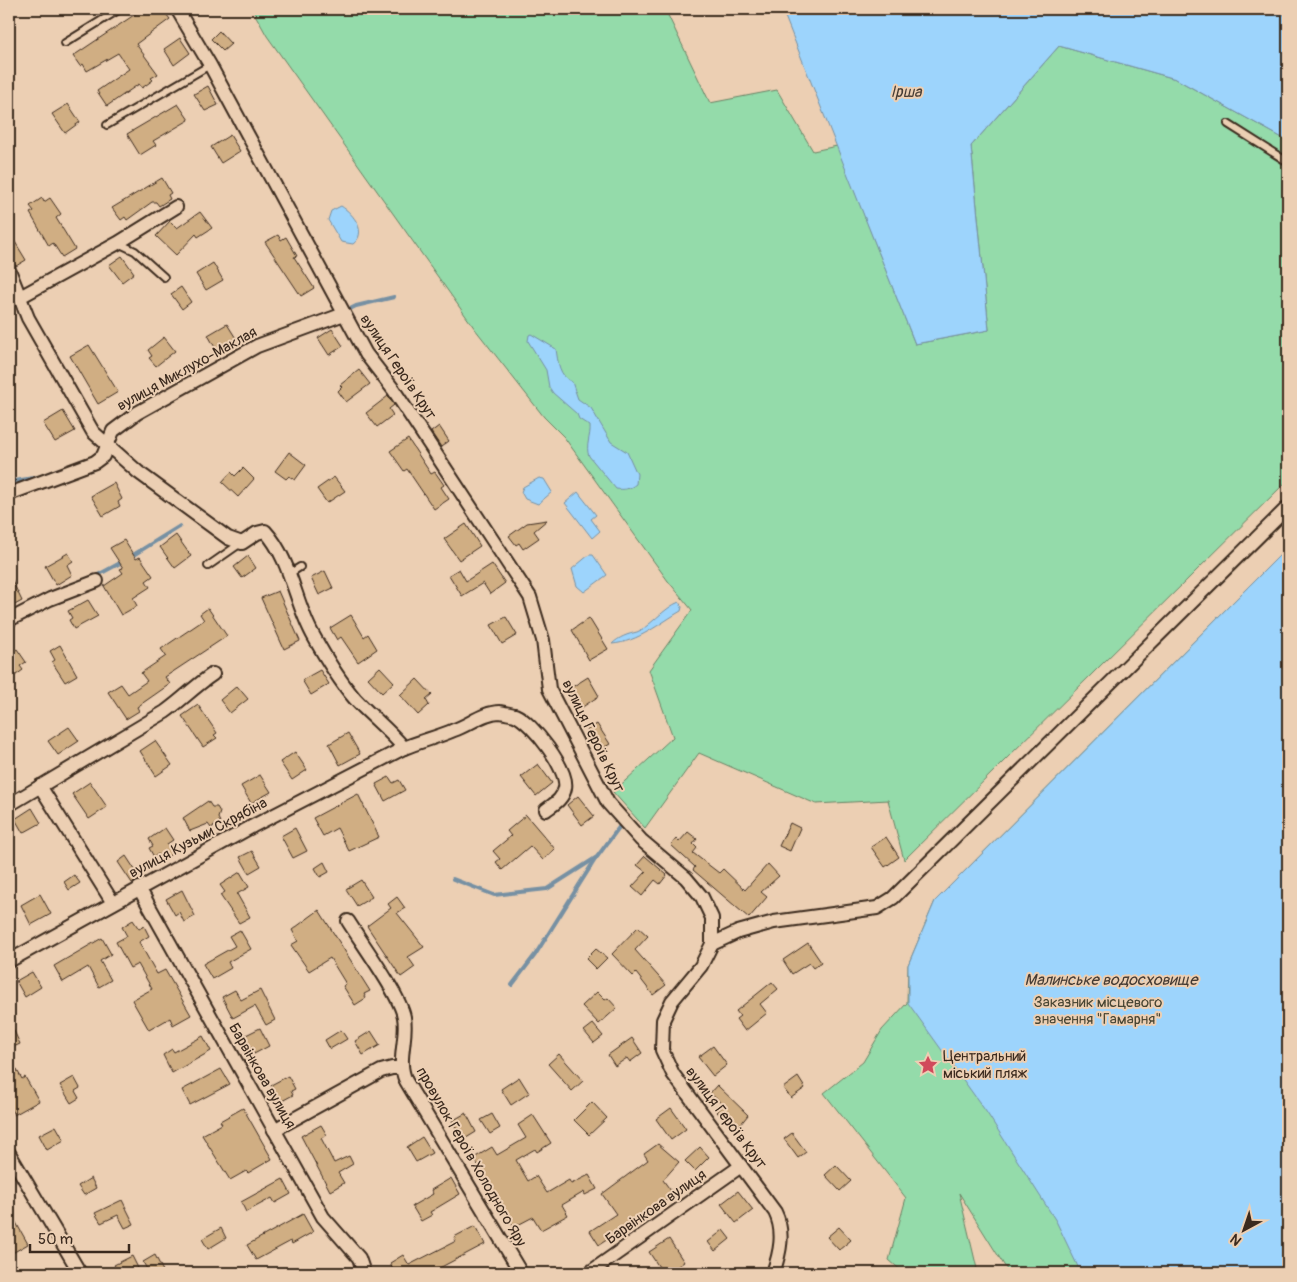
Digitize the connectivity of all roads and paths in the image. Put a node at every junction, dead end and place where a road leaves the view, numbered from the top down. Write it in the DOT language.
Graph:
graph roads {
  1 [pos="120,9"];
  2 [pos="177,9"];
  3 [pos="65,43"];
  4 [pos="210,65"];
  5 [pos="1228,124"];
  6 [pos="107,125"];
  7 [pos="1288,162"];
  8 [pos="176,207"];
  9 [pos="118,243"];
  10 [pos="9,270"];
  11 [pos="164,277"];
  12 [pos="20,297"];
  13 [pos="344,314"];
  14 [pos="107,447"];
  15 [pos="9,494"];
  16 [pos="1288,507"];
  17 [pos="242,543"];
  18 [pos="208,566"];
  19 [pos="300,567"];
  20 [pos="288,574"];
  21 [pos="97,581"];
  22 [pos="9,620"];
  23 [pos="213,674"];
  24 [pos="404,748"];
  25 [pos="40,786"];
  26 [pos="9,805"];
  27 [pos="546,810"];
  28 [pos="139,888"];
  29 [pos="113,903"];
  30 [pos="348,921"];
  31 [pos="712,944"];
  32 [pos="9,961"];
  33 [pos="401,1068"];
  34 [pos="274,1130"];
  35 [pos="9,1153"];
  36 [pos="741,1166"];
  37 [pos="80,1273"];
  38 [pos="364,1273"];
  39 [pos="521,1273"];
  40 [pos="589,1273"];
  41 [pos="773,1273"];
  1 -- 3 [label="lane"];
  2 -- 4 [label="street, вулиця Героїв Крут"];
  4 -- 6 [label="lane"];
  4 -- 13 [label="street, вулиця Героїв Крут"];
  5 -- 7 [label="lane"];
  8 -- 9 [label="street"];
  9 -- 11 [label="lane"];
  9 -- 12 [label="street"];
  10 -- 12 [label="street"];
  12 -- 14 [label="street"];
  13 -- 14 [label="street, вулиця Миклухо-Маклая"];
  13 -- 31 [label="street, вулиця Героїв Крут"];
  14 -- 15 [label="street, вулиця Миклухо-Маклая"];
  14 -- 17 [label="street"];
  16 -- 31 [label="street"];
  17 -- 18 [label="lane"];
  17 -- 20 [label="street"];
  19 -- 20 [label="lane"];
  20 -- 24 [label="street"];
  21 -- 22 [label="street"];
  23 -- 25 [label="street"];
  24 -- 27 [label="street, вулиця Кузьми Скрябіна"];
  24 -- 28 [label="street, вулиця Кузьми Скрябіна"];
  25 -- 26 [label="street"];
  25 -- 29 [label="street"];
  28 -- 29 [label="street, вулиця Кузьми Скрябіна"];
  28 -- 34 [label="street, Барвінкова вулиця"];
  29 -- 32 [label="street, вулиця Кузьми Скрябіна"];
  30 -- 33 [label="street, провулок Героїв Холодного Яру"];
  31 -- 36 [label="street, вулиця Героїв Крут"];
  33 -- 34 [label="street"];
  33 -- 39 [label="street, провулок Героїв Холодного Яру"];
  34 -- 38 [label="street, Барвінкова вулиця"];
  35 -- 37 [label="street"];
  36 -- 40 [label="street, Барвінкова вулиця"];
  36 -- 41 [label="street, вулиця Героїв Крут"];
}
